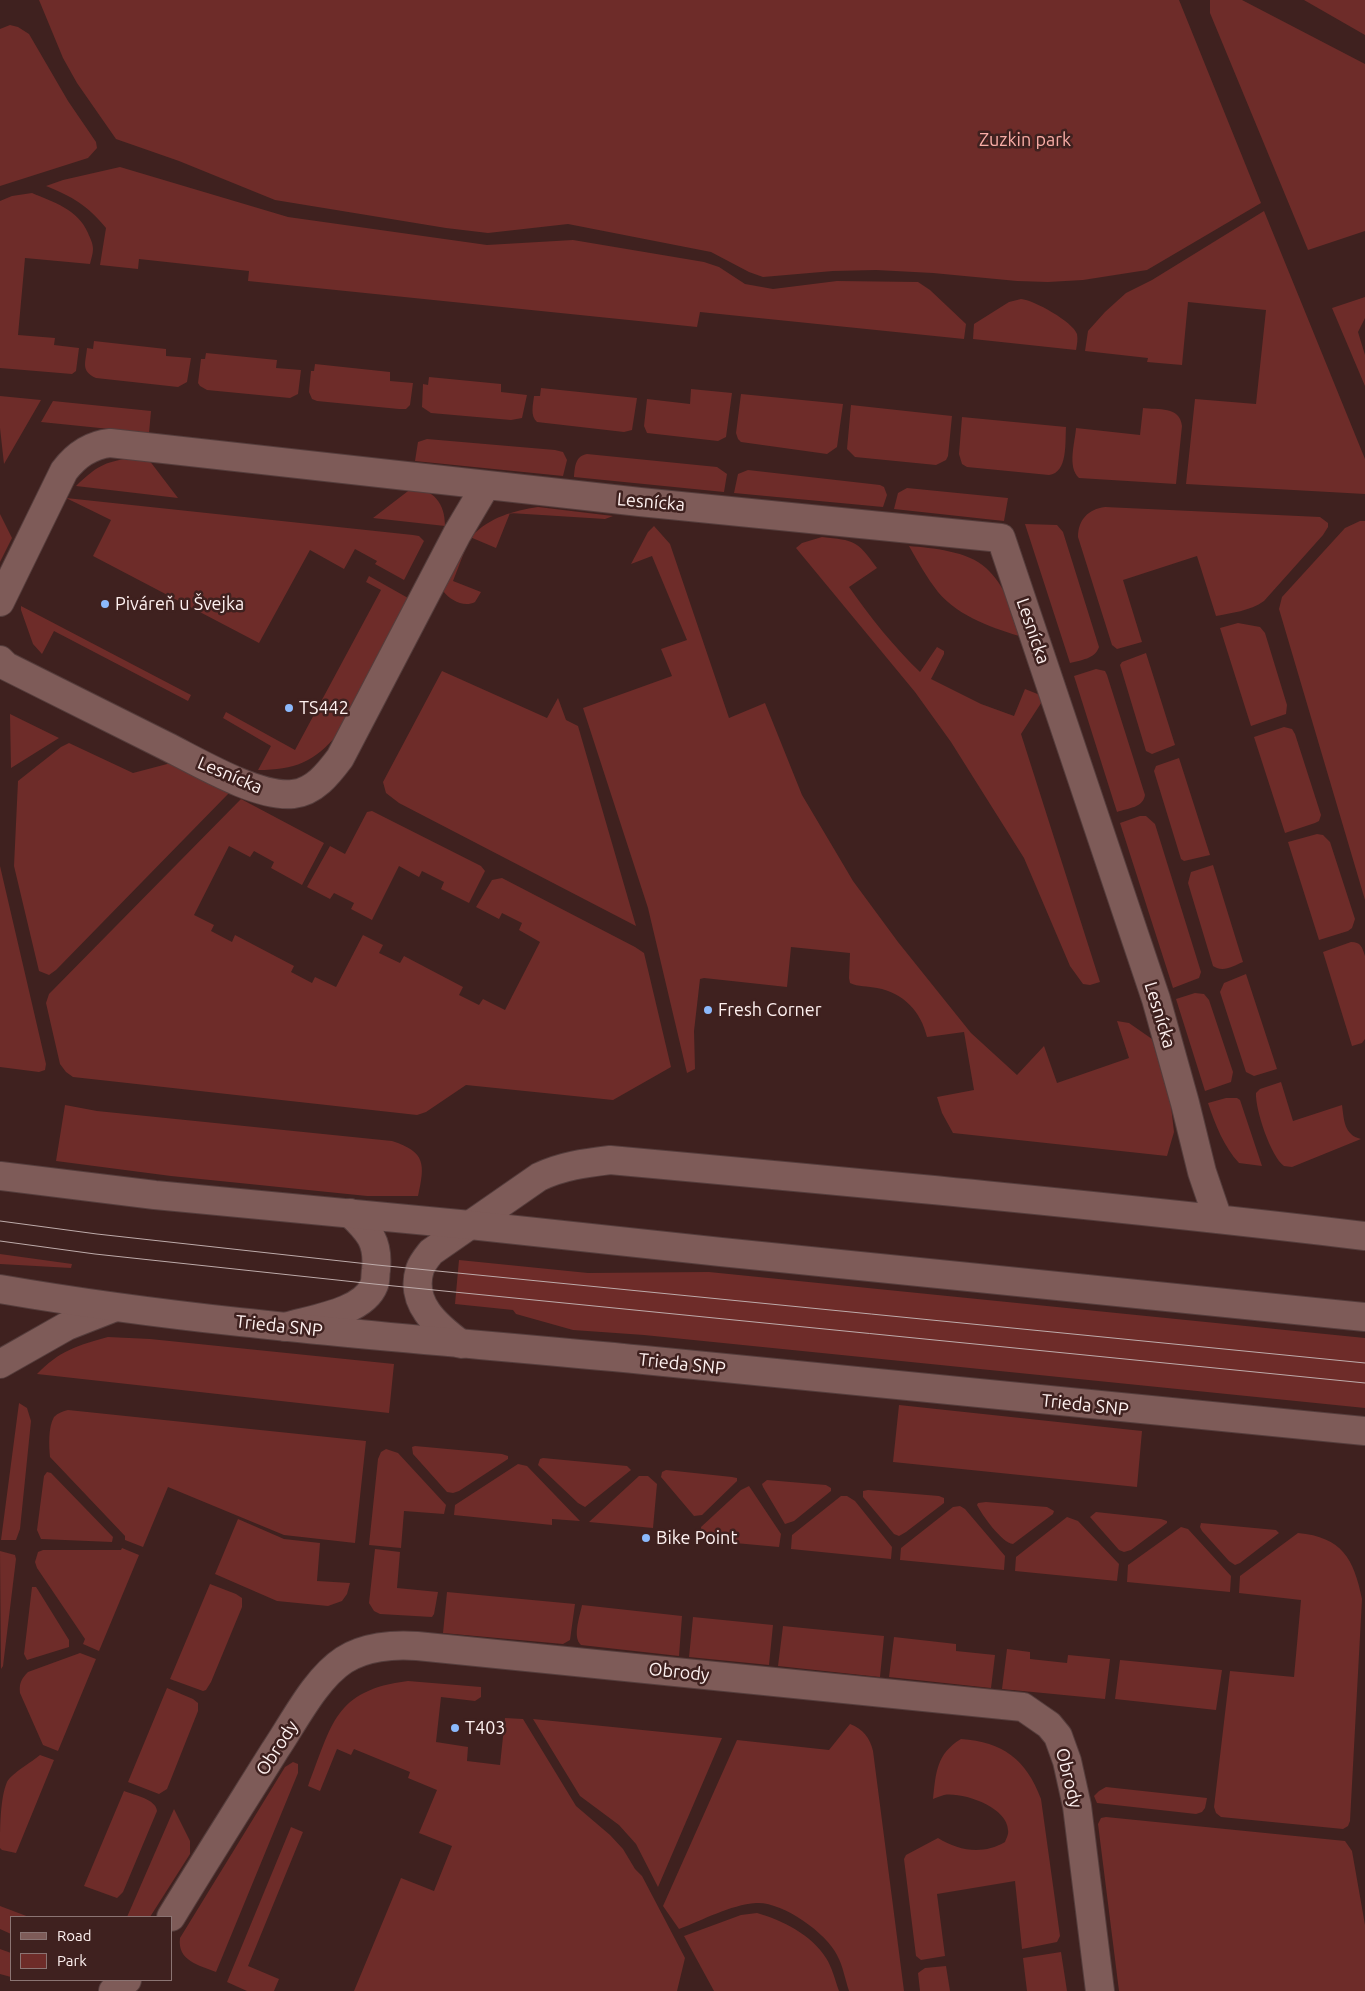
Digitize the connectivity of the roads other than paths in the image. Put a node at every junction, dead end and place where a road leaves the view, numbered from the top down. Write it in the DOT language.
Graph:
graph roads {
  1 [pos="486,485"];
  2 [pos="0,602"];
  3 [pos="0,660"];
  4 [pos="0,1176"];
  5 [pos="350,1213"];
  6 [pos="1218,1219"];
  7 [pos="470,1225"];
  8 [pos="1365,1236"];
  9 [pos="0,1289"];
  10 [pos="114,1308"];
  11 [pos="1365,1317"];
  12 [pos="285,1327"];
  13 [pos="461,1344"];
  14 [pos="0,1364"];
  15 [pos="1365,1431"];
  16 [pos="171,1916"];
  17 [pos="126,1981"];
  18 [pos="113,1991"];
  19 [pos="1100,1991"];
  1 -- 2 [label="street, Lesnícka"];
  1 -- 3 [label="street, Lesnícka"];
  1 -- 6 [label="street, Lesnícka"];
  4 -- 5 [label="street"];
  5 -- 7 [label="street"];
  5 -- 12 [label="street"];
  6 -- 7 [label="street"];
  6 -- 8 [label="street"];
  7 -- 11 [label="street"];
  7 -- 13 [label="street"];
  9 -- 10 [label="street, Trieda SNP"];
  10 -- 12 [label="street, Trieda SNP"];
  10 -- 14 [label="street"];
  12 -- 13 [label="street, Trieda SNP"];
  13 -- 15 [label="street, Trieda SNP"];
  16 -- 19 [label="street, Obrody"];
  17 -- 18 [label="street"];
}
